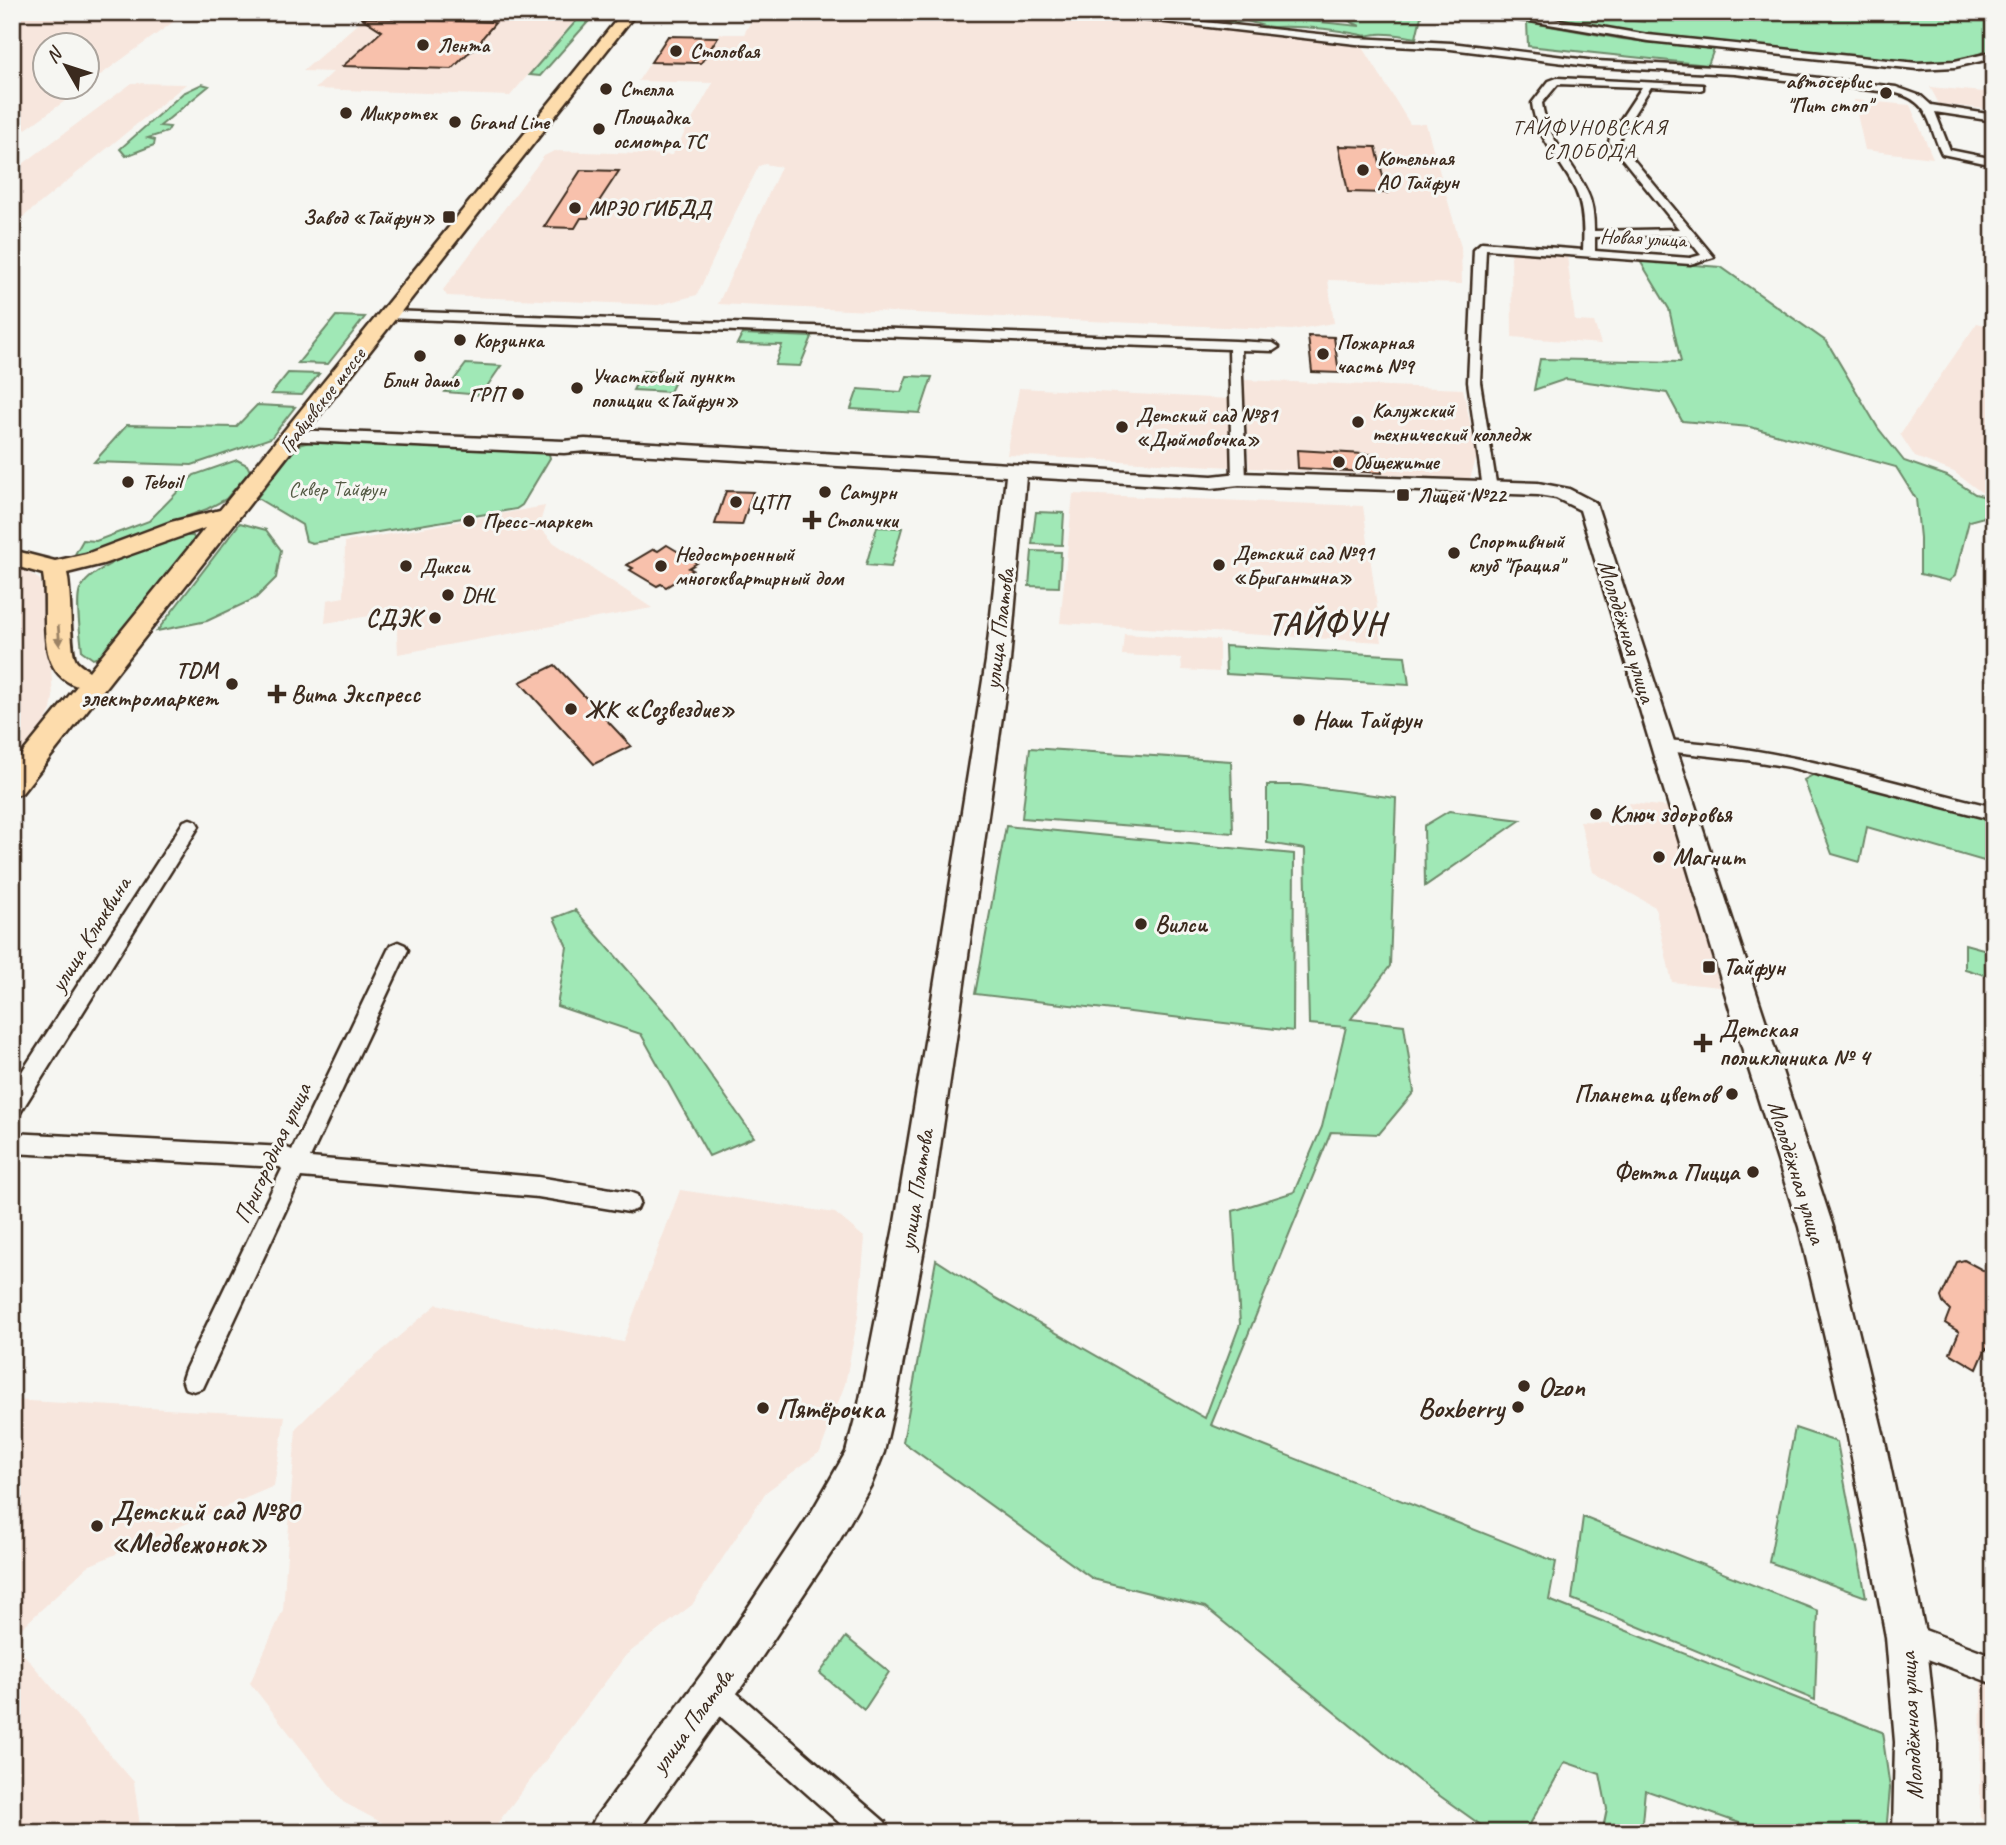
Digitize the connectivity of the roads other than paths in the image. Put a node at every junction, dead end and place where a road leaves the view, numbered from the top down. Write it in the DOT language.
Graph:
graph roads {
  1 [pos="630,12"];
  2 [pos="1083,12"];
  3 [pos="1465,12"];
  4 [pos="1994,55"];
  5 [pos="1623,66"];
  6 [pos="1632,84"];
  7 [pos="1648,85"];
  8 [pos="1700,87"];
  9 [pos="1929,108"];
  10 [pos="1994,118"];
  11 [pos="1994,162"];
  12 [pos="1689,232"];
  13 [pos="1589,234"];
  14 [pos="1589,254"];
  15 [pos="389,315"];
  16 [pos="1235,345"];
  17 [pos="1273,347"];
  18 [pos="293,436"];
  19 [pos="1017,470"];
  20 [pos="1239,479"];
  21 [pos="1490,489"];
  22 [pos="231,514"];
  23 [pos="138,544"];
  24 [pos="12,557"];
  25 [pos="54,569"];
  26 [pos="60,598"];
  27 [pos="96,682"];
  28 [pos="1663,746"];
  29 [pos="12,786"];
  30 [pos="1994,814"];
  31 [pos="190,826"];
  32 [pos="398,950"];
  33 [pos="12,1106"];
  34 [pos="12,1143"];
  35 [pos="295,1167"];
  36 [pos="629,1202"];
  37 [pos="194,1379"];
  38 [pos="1906,1637"];
  39 [pos="1994,1670"];
  40 [pos="714,1692"];
  41 [pos="610,1833"];
  42 [pos="874,1833"];
  43 [pos="1915,1833"];
  1 -- 15 [label="main road, Грабцевское шоссе"];
  2 -- 5 [label="street"];
  3 -- 4 [label="street"];
  5 -- 6 [label="street"];
  5 -- 9 [label="street"];
  6 -- 7 [label="street, Новая улица"];
  6 -- 13 [label="street, Новая улица"];
  7 -- 8 [label="street, Новая улица"];
  7 -- 12 [label="street, Новая улица"];
  9 -- 10 [label="street"];
  9 -- 11 [label="street"];
  12 -- 13 [label="street"];
  12 -- 14 [label="street, Новая улица"];
  13 -- 14 [label="street, Новая улица"];
  14 -- 21 [label="street"];
  15 -- 16 [label="street"];
  15 -- 18 [label="main road, Грабцевское шоссе"];
  16 -- 17 [label="street"];
  16 -- 20 [label="street"];
  18 -- 19 [label="street"];
  18 -- 22 [label="main road, Грабцевское шоссе"];
  19 -- 20 [label="street"];
  19 -- 40 [label="street, улица Платова"];
  20 -- 21 [label="street"];
  21 -- 28 [label="street, Молодёжная улица"];
  22 -- 23 [label="main road"];
  22 -- 27 [label="main road, Грабцевское шоссе"];
  23 -- 25 [label="main road"];
  23 -- 26 [label="main road"];
  24 -- 25 [label="main road"];
  25 -- 26 [label="main road"];
  26 -- 27 [label="main road, one-way"];
  27 -- 29 [label="main road, Грабцевское шоссе"];
  28 -- 30 [label="street"];
  28 -- 38 [label="street, Молодёжная улица"];
  31 -- 33 [label="street, улица Клюквина"];
  32 -- 35 [label="street, Пригородная улица"];
  34 -- 35 [label="street"];
  35 -- 36 [label="street"];
  35 -- 37 [label="street, Пригородная улица"];
  38 -- 39 [label="street"];
  38 -- 43 [label="street, Молодёжная улица"];
  40 -- 41 [label="street, улица Платова"];
  40 -- 42 [label="street"];
}
